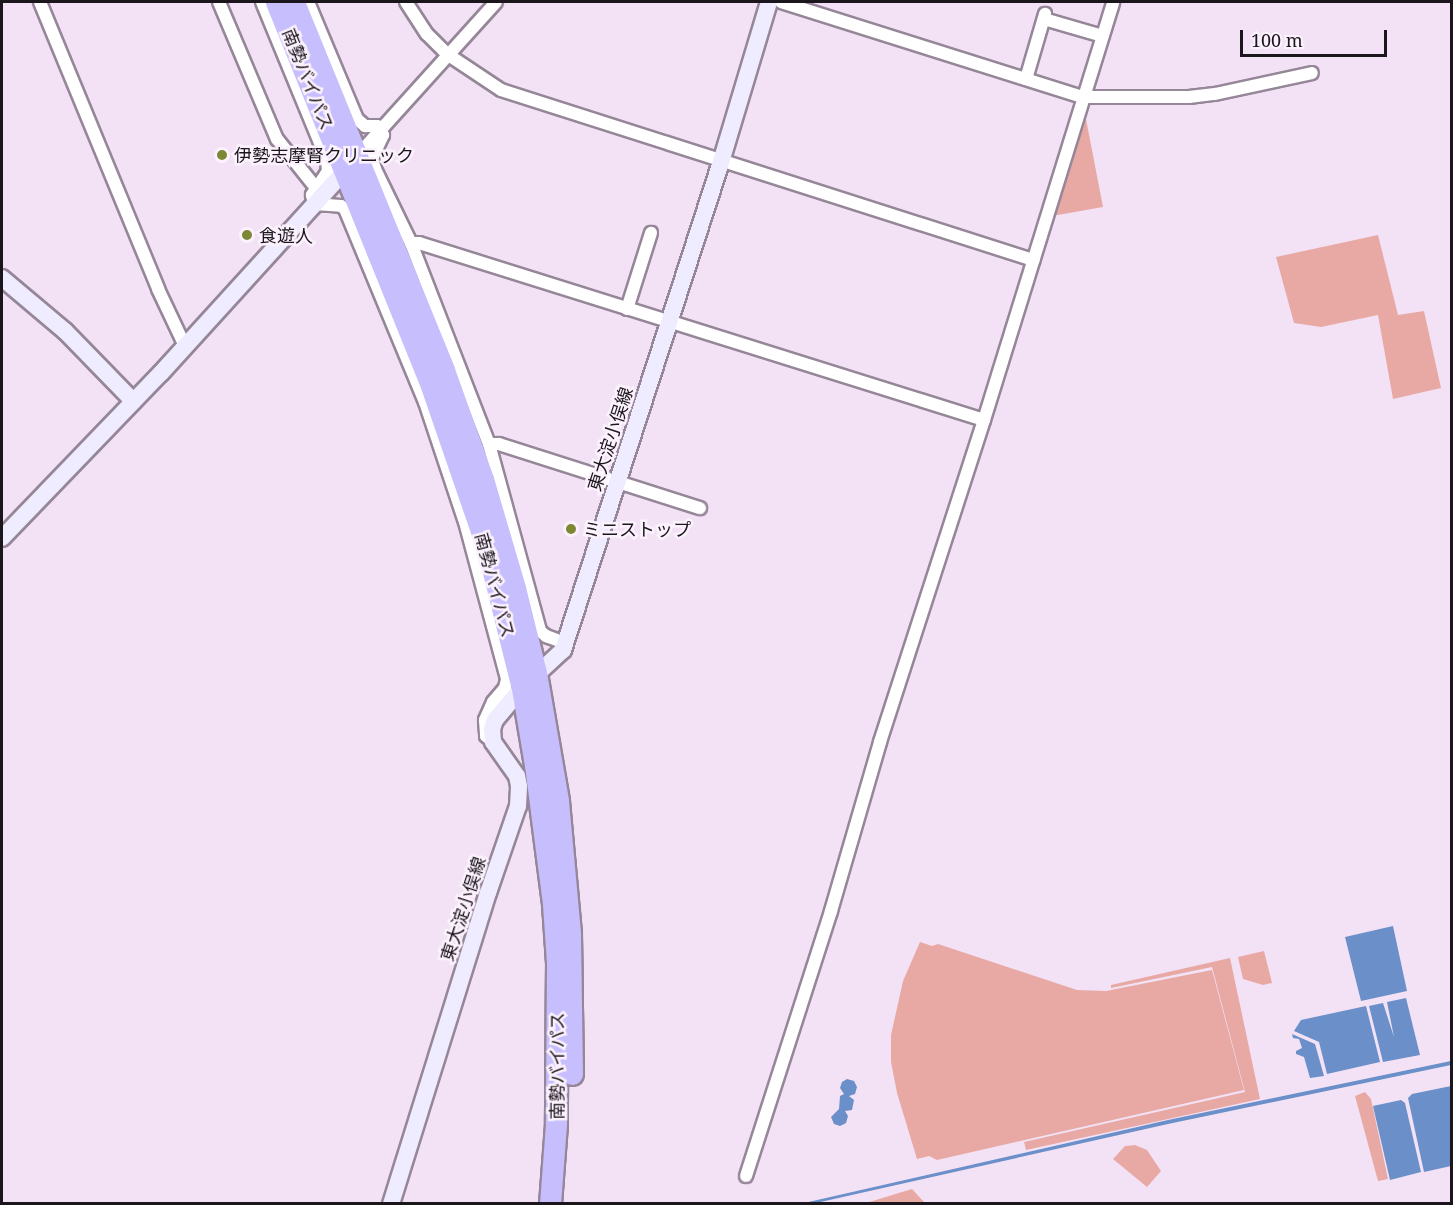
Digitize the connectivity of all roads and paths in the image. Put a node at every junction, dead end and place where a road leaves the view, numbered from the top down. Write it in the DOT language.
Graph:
graph roads {
  1 [pos="40,2"];
  2 [pos="219,2"];
  3 [pos="262,2"];
  4 [pos="276,2"];
  5 [pos="294,2"];
  6 [pos="308,2"];
  7 [pos="406,2"];
  8 [pos="496,2"];
  9 [pos="769,2"];
  10 [pos="781,2"];
  11 [pos="1113,2"];
  12 [pos="1102,36"];
  13 [pos="447,54"];
  14 [pos="1312,73"];
  15 [pos="1026,79"];
  16 [pos="1082,97"];
  17 [pos="380,130"];
  18 [pos="721,162"];
  19 [pos="351,164"];
  20 [pos="315,196"];
  21 [pos="651,233"];
  22 [pos="411,243"];
  23 [pos="1033,260"];
  24 [pos="2,278"];
  25 [pos="627,309"];
  26 [pos="668,322"];
  27 [pos="185,346"];
  28 [pos="132,401"];
  29 [pos="984,420"];
  30 [pos="489,444"];
  31 [pos="616,483"];
  32 [pos="700,508"];
  33 [pos="2,538"];
  34 [pos="565,643"];
  35 [pos="536,673"];
  36 [pos="522,688"];
  37 [pos="493,742"];
  38 [pos="746,1176"];
  39 [pos="391,1203"];
  40 [pos="550,1203"];
  41 [pos="564,1203"];
  1 -- 27 [label="street"];
  2 -- 20 [label="street"];
  3 -- 20 [label="street"];
  4 -- 19 [label="highway, 南勢バイパス"];
  5 -- 19 [label="highway, 南勢バイパス"];
  6 -- 17 [label="street"];
  7 -- 13 [label="street"];
  8 -- 13 [label="street"];
  9 -- 18 [label="main road, 東大淀小俣線"];
  10 -- 15 [label="street"];
  11 -- 12 [label="street"];
  12 -- 15 [label="street"];
  12 -- 16 [label="street"];
  13 -- 17 [label="street"];
  13 -- 18 [label="street"];
  14 -- 16 [label="street"];
  15 -- 16 [label="street"];
  16 -- 23 [label="street"];
  17 -- 19 [label="street"];
  17 -- 22 [label="street"];
  18 -- 23 [label="street"];
  18 -- 26 [label="main road, 東大淀小俣線"];
  19 -- 20 [label="main road"];
  19 -- 35 [label="highway, 南勢バイパス"];
  19 -- 36 [label="highway, 南勢バイパス"];
  20 -- 27 [label="main road"];
  20 -- 37 [label="street"];
  21 -- 25 [label="street"];
  22 -- 25 [label="street"];
  22 -- 30 [label="street"];
  23 -- 29 [label="street"];
  24 -- 28 [label="main road"];
  25 -- 26 [label="street"];
  26 -- 29 [label="street"];
  26 -- 31 [label="main road, 東大淀小俣線"];
  27 -- 28 [label="main road"];
  28 -- 33 [label="main road"];
  29 -- 38 [label="street"];
  30 -- 31 [label="street"];
  30 -- 34 [label="street"];
  31 -- 32 [label="street"];
  31 -- 34 [label="main road, 東大淀小俣線"];
  34 -- 35 [label="main road, 東大淀小俣線"];
  35 -- 36 [label="main road, 東大淀小俣線"];
  35 -- 41 [label="highway, 南勢バイパス"];
  36 -- 37 [label="main road, 東大淀小俣線"];
  36 -- 40 [label="highway, 南勢バイパス"];
  37 -- 39 [label="main road, 東大淀小俣線"];
}
